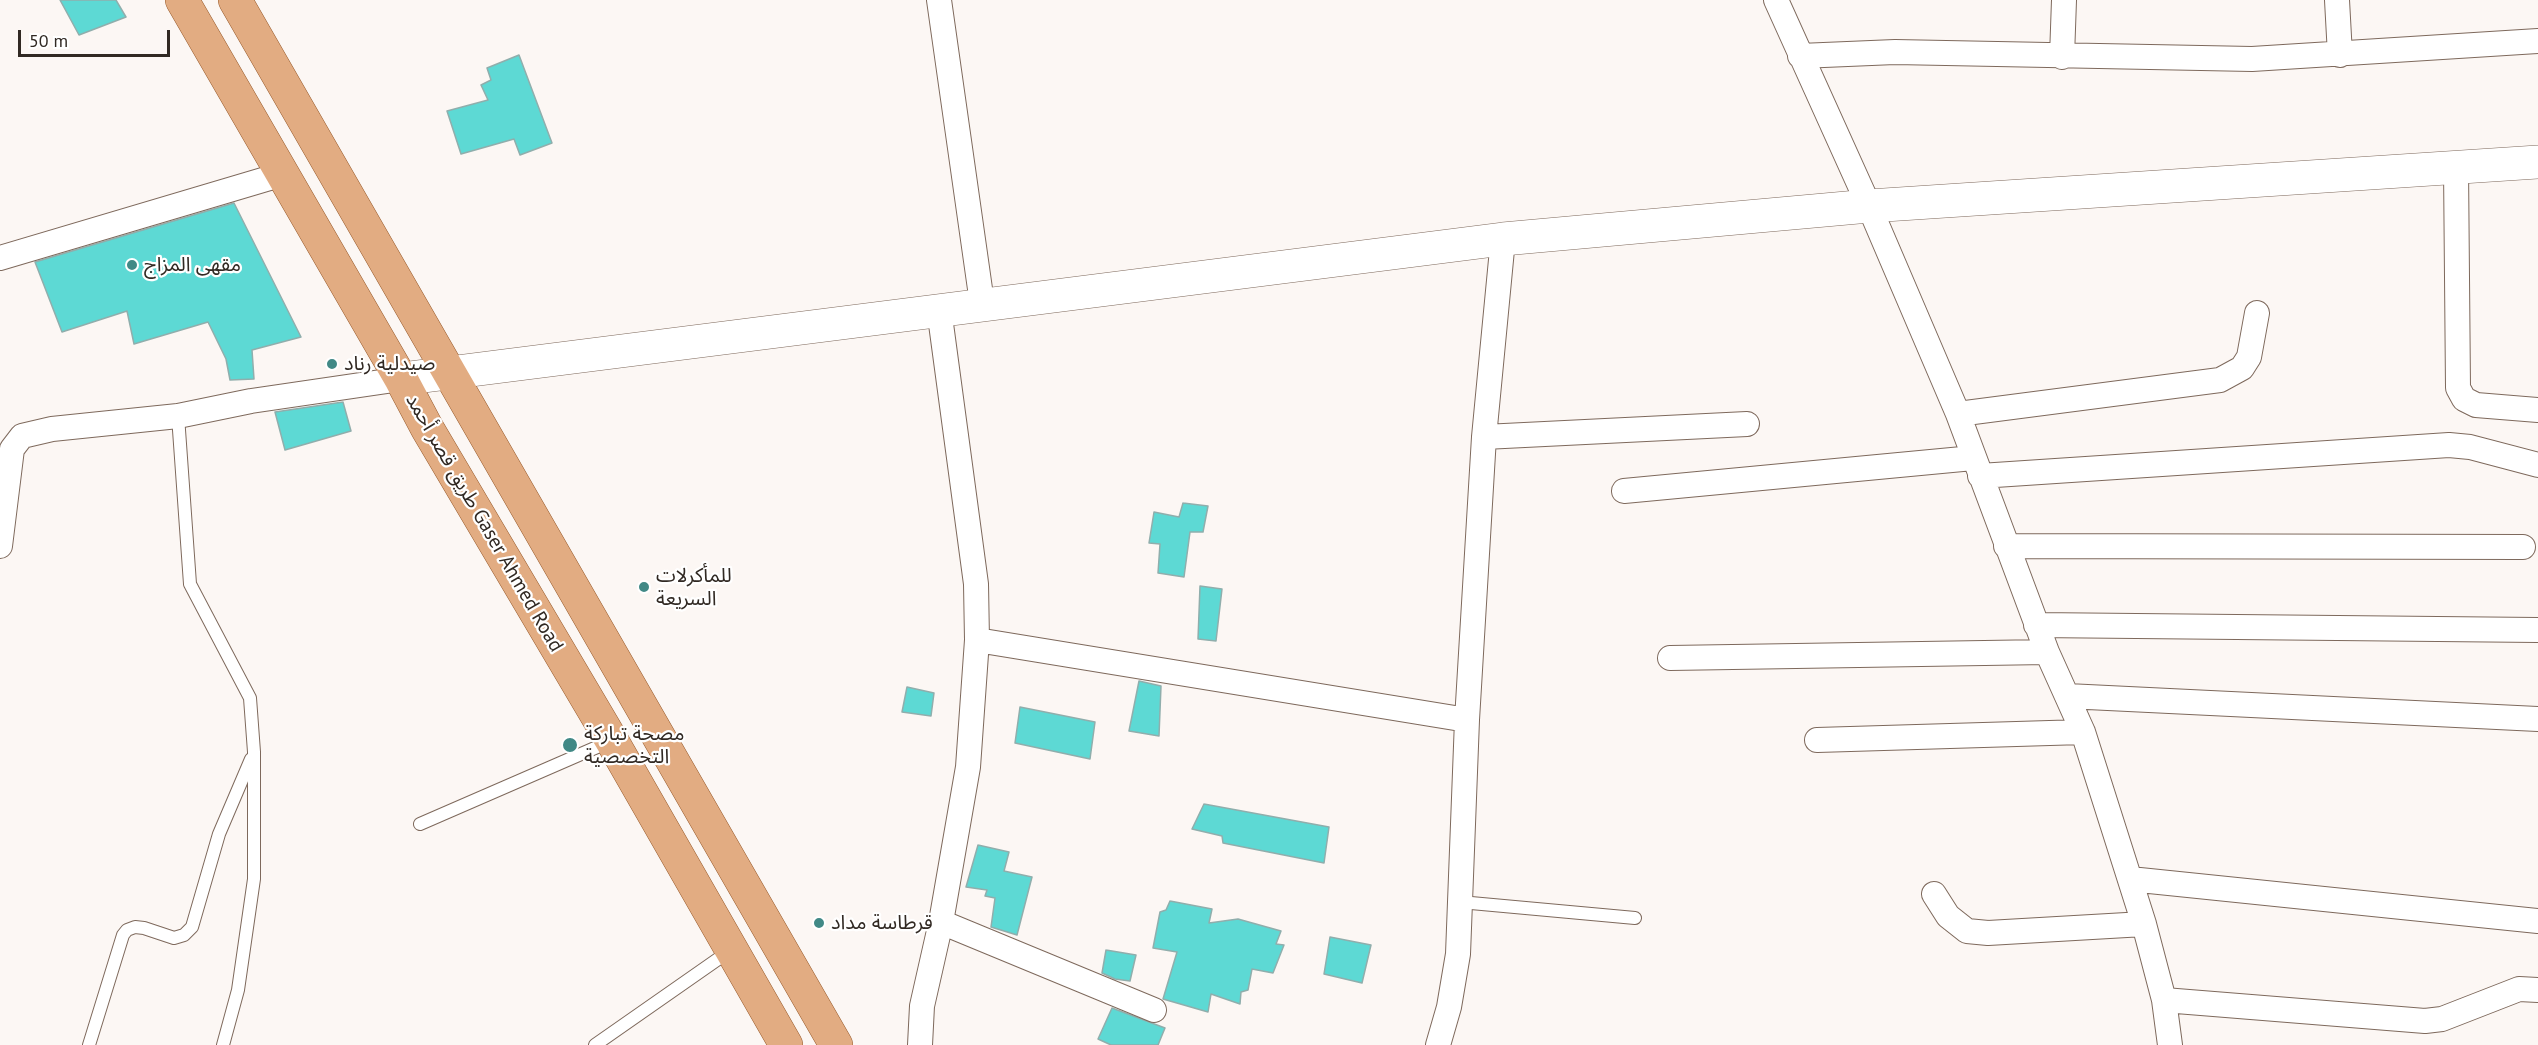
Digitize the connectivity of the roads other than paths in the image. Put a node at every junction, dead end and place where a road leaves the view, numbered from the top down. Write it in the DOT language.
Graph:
graph roads {
  1 [pos="182,0"];
  2 [pos="235,0"];
  3 [pos="939,0"];
  4 [pos="1776,0"];
  5 [pos="2064,0"];
  6 [pos="2337,0"];
  7 [pos="2538,41"];
  8 [pos="2340,54"];
  9 [pos="1800,56"];
  10 [pos="2062,57"];
  11 [pos="2538,162"];
  12 [pos="2456,167"];
  13 [pos="283,174"];
  14 [pos="1869,206"];
  15 [pos="1503,239"];
  16 [pos="0,258"];
  17 [pos="982,303"];
  18 [pos="939,309"];
  19 [pos="2257,313"];
  20 [pos="452,374"];
  21 [pos="401,379"];
  22 [pos="2538,410"];
  23 [pos="1958,414"];
  24 [pos="178,416"];
  25 [pos="1747,424"];
  26 [pos="1484,437"];
  27 [pos="2538,465"];
  28 [pos="1977,467"];
  29 [pos="1624,491"];
  30 [pos="0,546"];
  31 [pos="2006,546"];
  32 [pos="2523,547"];
  33 [pos="2036,625"];
  34 [pos="2538,630"];
  35 [pos="978,640"];
  36 [pos="2047,652"];
  37 [pos="1670,658"];
  38 [pos="2067,696"];
  39 [pos="2538,719"];
  40 [pos="1467,720"];
  41 [pos="2083,732"];
  42 [pos="1817,740"];
  43 [pos="612,741"];
  44 [pos="254,752"];
  45 [pos="420,824"];
  46 [pos="2130,879"];
  47 [pos="1934,894"];
  48 [pos="1460,902"];
  49 [pos="1635,918"];
  50 [pos="2538,921"];
  51 [pos="941,922"];
  52 [pos="2144,924"];
  53 [pos="731,950"];
  54 [pos="2538,990"];
  55 [pos="2164,1000"];
  56 [pos="1154,1010"];
  57 [pos="89,1045"];
  58 [pos="223,1045"];
  59 [pos="595,1045"];
  60 [pos="786,1045"];
  61 [pos="836,1045"];
  62 [pos="920,1045"];
  63 [pos="1437,1045"];
  64 [pos="2170,1045"];
  1 -- 13 [label="main road, طريق قصر أحمد Gaser Ahmed Road"];
  2 -- 20 [label="main road"];
  3 -- 17 [label="street"];
  4 -- 9 [label="street"];
  5 -- 10 [label="street"];
  6 -- 8 [label="street"];
  7 -- 8 [label="street"];
  8 -- 10 [label="street"];
  9 -- 10 [label="street"];
  9 -- 14 [label="street"];
  11 -- 12 [label="street"];
  12 -- 14 [label="street"];
  12 -- 22 [label="street"];
  13 -- 16 [label="street"];
  13 -- 21 [label="main road, طريق قصر أحمد Gaser Ahmed Road"];
  14 -- 15 [label="street"];
  14 -- 23 [label="street"];
  15 -- 17 [label="street"];
  15 -- 26 [label="street"];
  17 -- 18 [label="street"];
  18 -- 20 [label="street"];
  18 -- 35 [label="street"];
  19 -- 23 [label="street"];
  20 -- 21 [label="street"];
  20 -- 61 [label="main road"];
  21 -- 24 [label="street"];
  21 -- 43 [label="main road, طريق قصر أحمد Gaser Ahmed Road"];
  23 -- 28 [label="street"];
  24 -- 30 [label="street"];
  24 -- 44 [label="lane"];
  25 -- 26 [label="street"];
  26 -- 40 [label="street"];
  27 -- 28 [label="street"];
  28 -- 29 [label="street"];
  28 -- 31 [label="street"];
  31 -- 32 [label="street"];
  31 -- 33 [label="street"];
  33 -- 34 [label="street"];
  33 -- 36 [label="street"];
  35 -- 40 [label="street"];
  35 -- 51 [label="street"];
  36 -- 37 [label="street"];
  36 -- 38 [label="street"];
  38 -- 39 [label="street"];
  38 -- 41 [label="street"];
  40 -- 48 [label="street"];
  41 -- 42 [label="street"];
  41 -- 46 [label="street"];
  43 -- 45 [label="lane"];
  43 -- 53 [label="main road, طريق قصر أحمد Gaser Ahmed Road"];
  44 -- 57 [label="lane"];
  44 -- 58 [label="lane"];
  46 -- 50 [label="street"];
  46 -- 52 [label="street"];
  47 -- 52 [label="street"];
  48 -- 49 [label="lane"];
  48 -- 63 [label="street"];
  51 -- 56 [label="street"];
  51 -- 62 [label="street"];
  52 -- 55 [label="street"];
  53 -- 59 [label="lane"];
  53 -- 60 [label="main road, طريق قصر أحمد Gaser Ahmed Road"];
  54 -- 55 [label="street"];
  55 -- 64 [label="street"];
}
